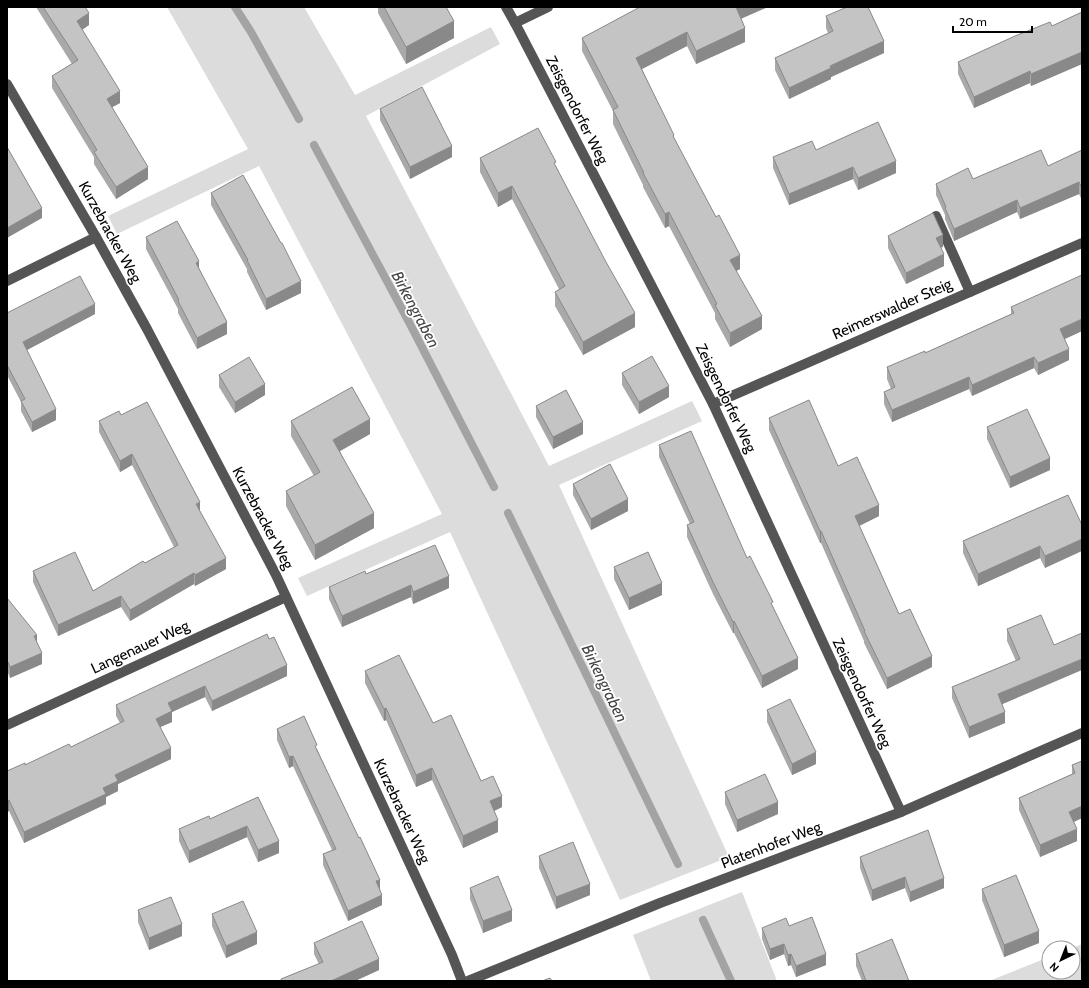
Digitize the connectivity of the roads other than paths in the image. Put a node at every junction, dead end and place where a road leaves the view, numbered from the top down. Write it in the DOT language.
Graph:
graph roads {
  1 [pos="506,7"];
  2 [pos="548,7"];
  3 [pos="515,23"];
  4 [pos="7,84"];
  5 [pos="936,216"];
  6 [pos="96,236"];
  7 [pos="1082,243"];
  8 [pos="7,281"];
  9 [pos="970,292"];
  10 [pos="713,404"];
  11 [pos="286,597"];
  12 [pos="7,725"];
  13 [pos="1082,733"];
  14 [pos="901,812"];
  15 [pos="462,981"];
  16 [pos="468,981"];
  1 -- 3 [label="street, Zeisgendorfer Weg"];
  2 -- 3 [label="street"];
  3 -- 10 [label="street, Zeisgendorfer Weg"];
  4 -- 6 [label="street, Kurzebracker Weg"];
  5 -- 9 [label="street"];
  6 -- 8 [label="street"];
  6 -- 11 [label="street, Kurzebracker Weg"];
  7 -- 9 [label="street, Reimerswalder Steig"];
  9 -- 10 [label="street, Reimerswalder Steig"];
  10 -- 14 [label="street, Zeisgendorfer Weg"];
  11 -- 12 [label="street, Langenauer Weg"];
  11 -- 15 [label="street, Kurzebracker Weg"];
  13 -- 14 [label="street, Platenhofer Weg"];
  14 -- 16 [label="street, Platenhofer Weg"];
}
